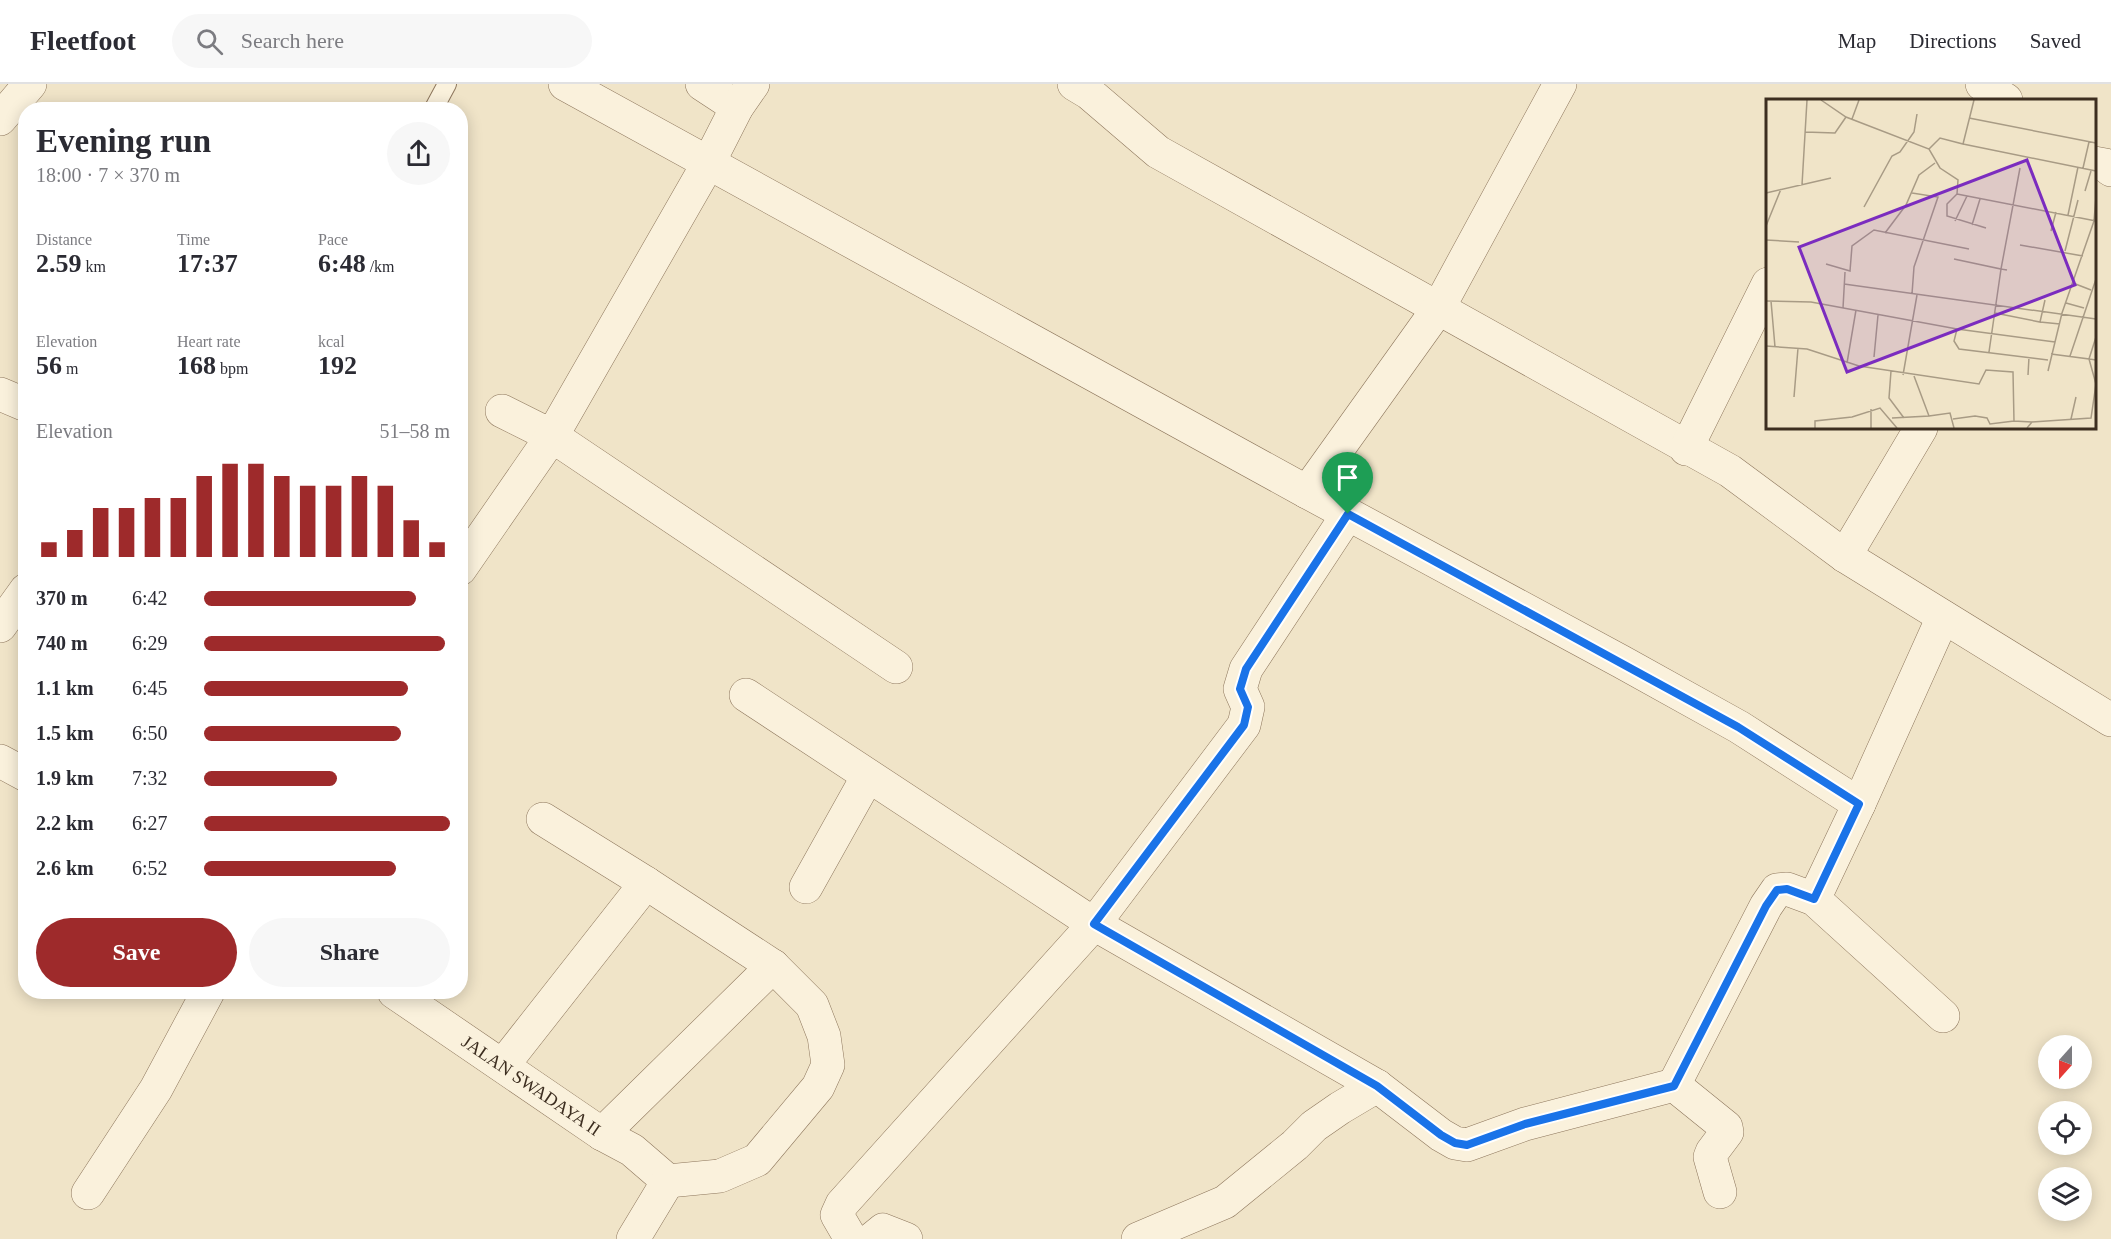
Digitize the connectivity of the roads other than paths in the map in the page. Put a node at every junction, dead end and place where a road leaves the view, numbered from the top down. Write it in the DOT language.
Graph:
graph roads {
  1 [pos="447,84"];
  2 [pos="565,84"];
  3 [pos="702,84"];
  4 [pos="1560,84"];
  5 [pos="1982,84"];
  6 [pos="1086,87"];
  7 [pos="745,95"];
  8 [pos="2004,99"];
  9 [pos="437,102"];
  10 [pos="709,162"];
  11 [pos="1766,286"];
  12 [pos="1438,309"];
  13 [pos="0,394"];
  14 [pos="18,402"];
  15 [pos="502,411"];
  16 [pos="1920,429"];
  17 [pos="552,436"];
  18 [pos="1686,448"];
  19 [pos="1307,492"];
  20 [pos="1348,514"];
  21 [pos="1845,556"];
  22 [pos="468,557"];
  23 [pos="18,601"];
  24 [pos="1944,617"];
  25 [pos="0,626"];
  26 [pos="896,667"];
  27 [pos="746,695"];
  28 [pos="2111,720"];
  29 [pos="0,761"];
  30 [pos="18,771"];
  31 [pos="868,776"];
  32 [pos="1859,804"];
  33 [pos="543,819"];
  34 [pos="646,883"];
  35 [pos="806,887"];
  36 [pos="1814,899"];
  37 [pos="1094,924"];
  38 [pos="773,966"];
  39 [pos="204,999"];
  40 [pos="404,999"];
  41 [pos="1943,1016"];
  42 [pos="503,1065"];
  43 [pos="1377,1086"];
  44 [pos="1674,1086"];
  45 [pos="602,1134"];
  46 [pos="668,1181"];
  47 [pos="1720,1192"];
  48 [pos="88,1193"];
  49 [pos="633,1239"];
  50 [pos="851,1239"];
  51 [pos="872,1239"];
  52 [pos="906,1239"];
  53 [pos="1138,1239"];
  1 -- 9 [label="lane"];
  2 -- 10 [label="street"];
  3 -- 7 [label="street"];
  4 -- 12 [label="street"];
  5 -- 8 [label="street"];
  6 -- 12 [label="street"];
  7 -- 10 [label="street"];
  10 -- 17 [label="street"];
  10 -- 19 [label="street"];
  11 -- 18 [label="street"];
  12 -- 18 [label="street"];
  12 -- 19 [label="street"];
  13 -- 14 [label="street"];
  15 -- 17 [label="street"];
  16 -- 21 [label="street"];
  17 -- 22 [label="street"];
  17 -- 26 [label="street"];
  18 -- 21 [label="street"];
  19 -- 20 [label="street"];
  20 -- 32 [label="street"];
  20 -- 37 [label="street"];
  21 -- 24 [label="street"];
  23 -- 25 [label="street"];
  24 -- 28 [label="street"];
  24 -- 32 [label="street"];
  27 -- 31 [label="street"];
  29 -- 30 [label="street"];
  31 -- 35 [label="street"];
  31 -- 37 [label="street"];
  32 -- 36 [label="street"];
  33 -- 34 [label="street"];
  34 -- 38 [label="street"];
  34 -- 42 [label="street"];
  36 -- 41 [label="street"];
  36 -- 44 [label="street"];
  37 -- 43 [label="street"];
  37 -- 50 [label="street"];
  38 -- 45 [label="street"];
  38 -- 46 [label="street"];
  39 -- 48 [label="street"];
  40 -- 42 [label="street, JALAN SWADAYA II"];
  42 -- 45 [label="street, JALAN SWADAYA II"];
  43 -- 44 [label="street"];
  43 -- 53 [label="street"];
  44 -- 47 [label="street"];
  45 -- 46 [label="street, JALAN SWADAYA II"];
  46 -- 49 [label="street"];
  51 -- 52 [label="street"];
}
